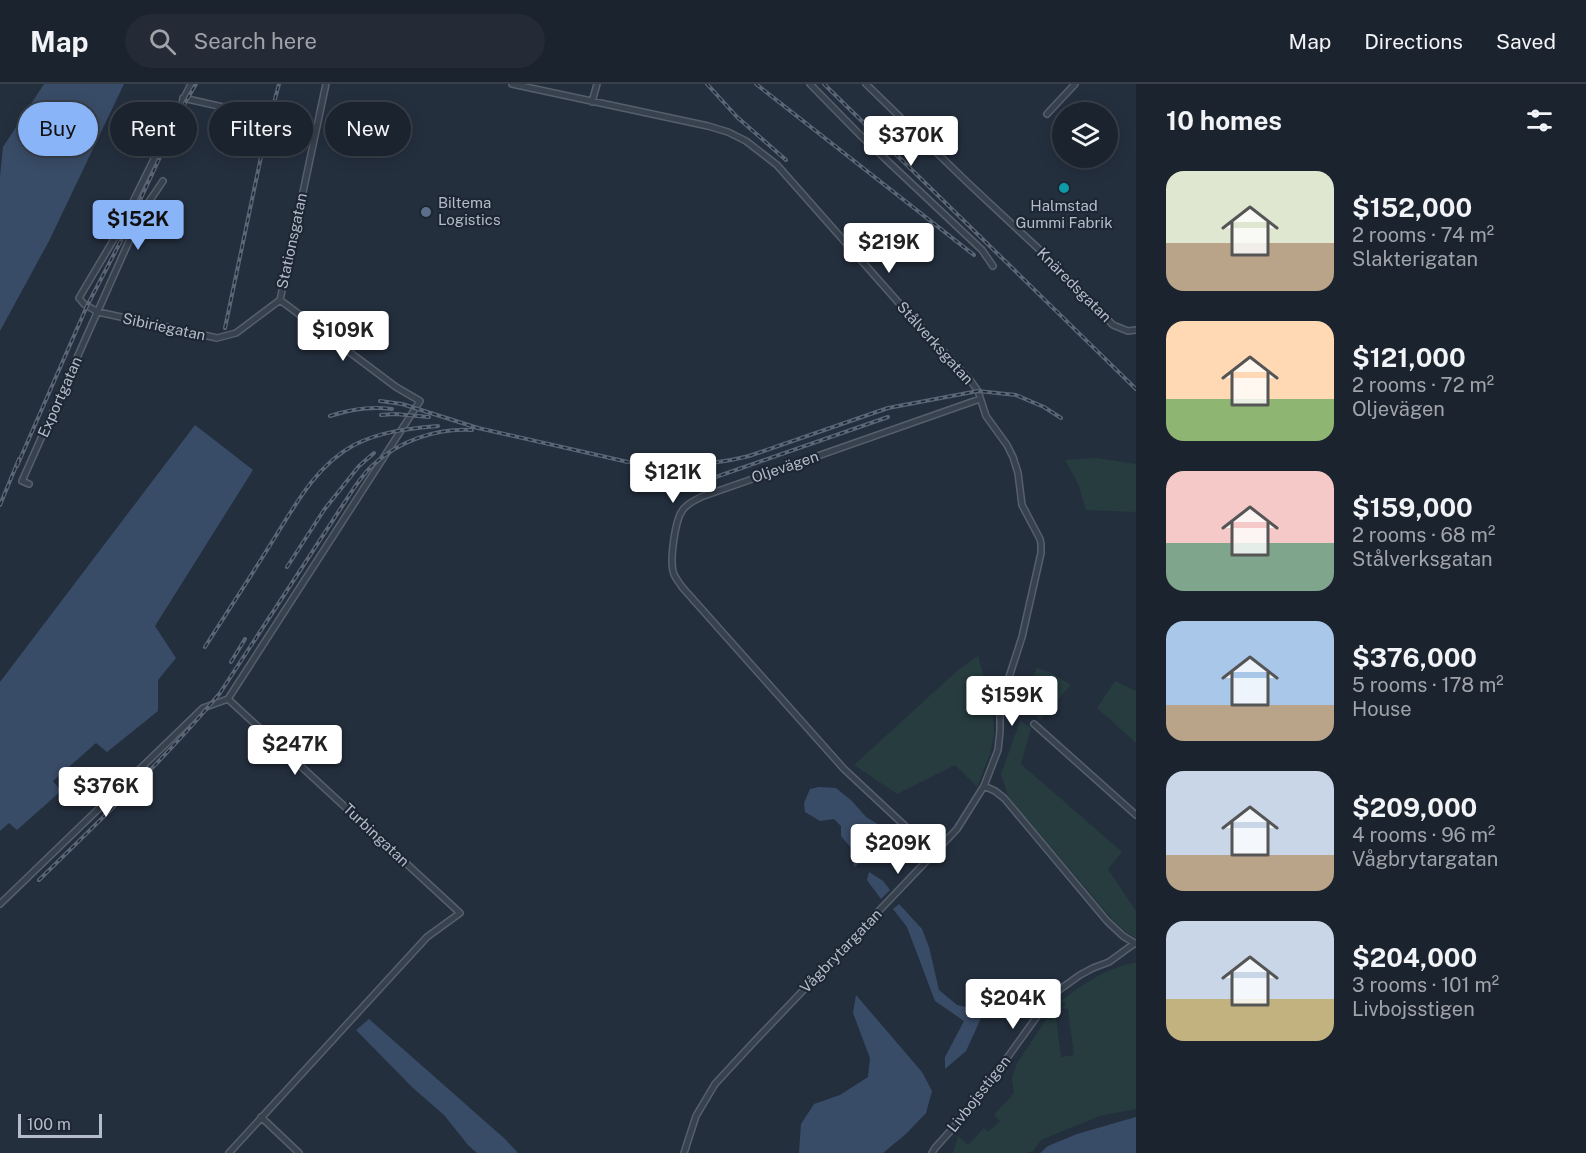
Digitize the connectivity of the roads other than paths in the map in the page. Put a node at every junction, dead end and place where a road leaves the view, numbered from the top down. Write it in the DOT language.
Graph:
graph roads {
  1 [pos="191,84"];
  2 [pos="326,84"];
  3 [pos="512,84"];
  4 [pos="597,84"];
  5 [pos="810,84"];
  6 [pos="866,84"];
  7 [pos="1075,84"];
  8 [pos="183,98"];
  9 [pos="592,102"];
  10 [pos="1047,114"];
  11 [pos="316,128"];
  12 [pos="163,181"];
  13 [pos="993,266"];
  14 [pos="280,300"];
  15 [pos="98,312"];
  16 [pos="1136,330"];
  17 [pos="980,399"];
  18 [pos="22,481"];
  19 [pos="29,484"];
  20 [pos="18,487"];
  21 [pos="228,699"];
  22 [pos="1034,724"];
  23 [pos="984,786"];
  24 [pos="1136,815"];
  25 [pos="934,853"];
  26 [pos="0,904"];
  27 [pos="1135,944"];
  28 [pos="261,1117"];
  29 [pos="228,1153"];
  30 [pos="299,1153"];
  31 [pos="684,1153"];
  32 [pos="932,1153"];
  1 -- 8 [label="street"];
  2 -- 11 [label="street, Stationsgatan"];
  3 -- 9 [label="street, Stålverksgatan"];
  4 -- 9 [label="street"];
  5 -- 13 [label="street"];
  6 -- 16 [label="street, Knäredsgatan"];
  7 -- 10 [label="street"];
  8 -- 11 [label="street"];
  8 -- 15 [label="street, Sibiriegatan"];
  9 -- 17 [label="street, Stålverksgatan"];
  11 -- 14 [label="street, Stationsgatan"];
  12 -- 15 [label="street, Exportgatan"];
  14 -- 15 [label="street, Sibiriegatan"];
  14 -- 21 [label="street, Stationsgatan"];
  15 -- 18 [label="street, Exportgatan"];
  17 -- 23 [label="street, Stålverksgatan"];
  17 -- 25 [label="street, Oljevägen"];
  18 -- 19 [label="street"];
  18 -- 20 [label="street, Exportgatan"];
  21 -- 26 [label="street"];
  21 -- 28 [label="street, Turbingatan"];
  22 -- 24 [label="street"];
  23 -- 25 [label="street, Vågbrytargatan"];
  23 -- 27 [label="street"];
  25 -- 31 [label="street, Vågbrytargatan"];
  27 -- 32 [label="street, Livbojsstigen"];
  28 -- 29 [label="street, Turbingatan"];
  28 -- 30 [label="street"];
}
